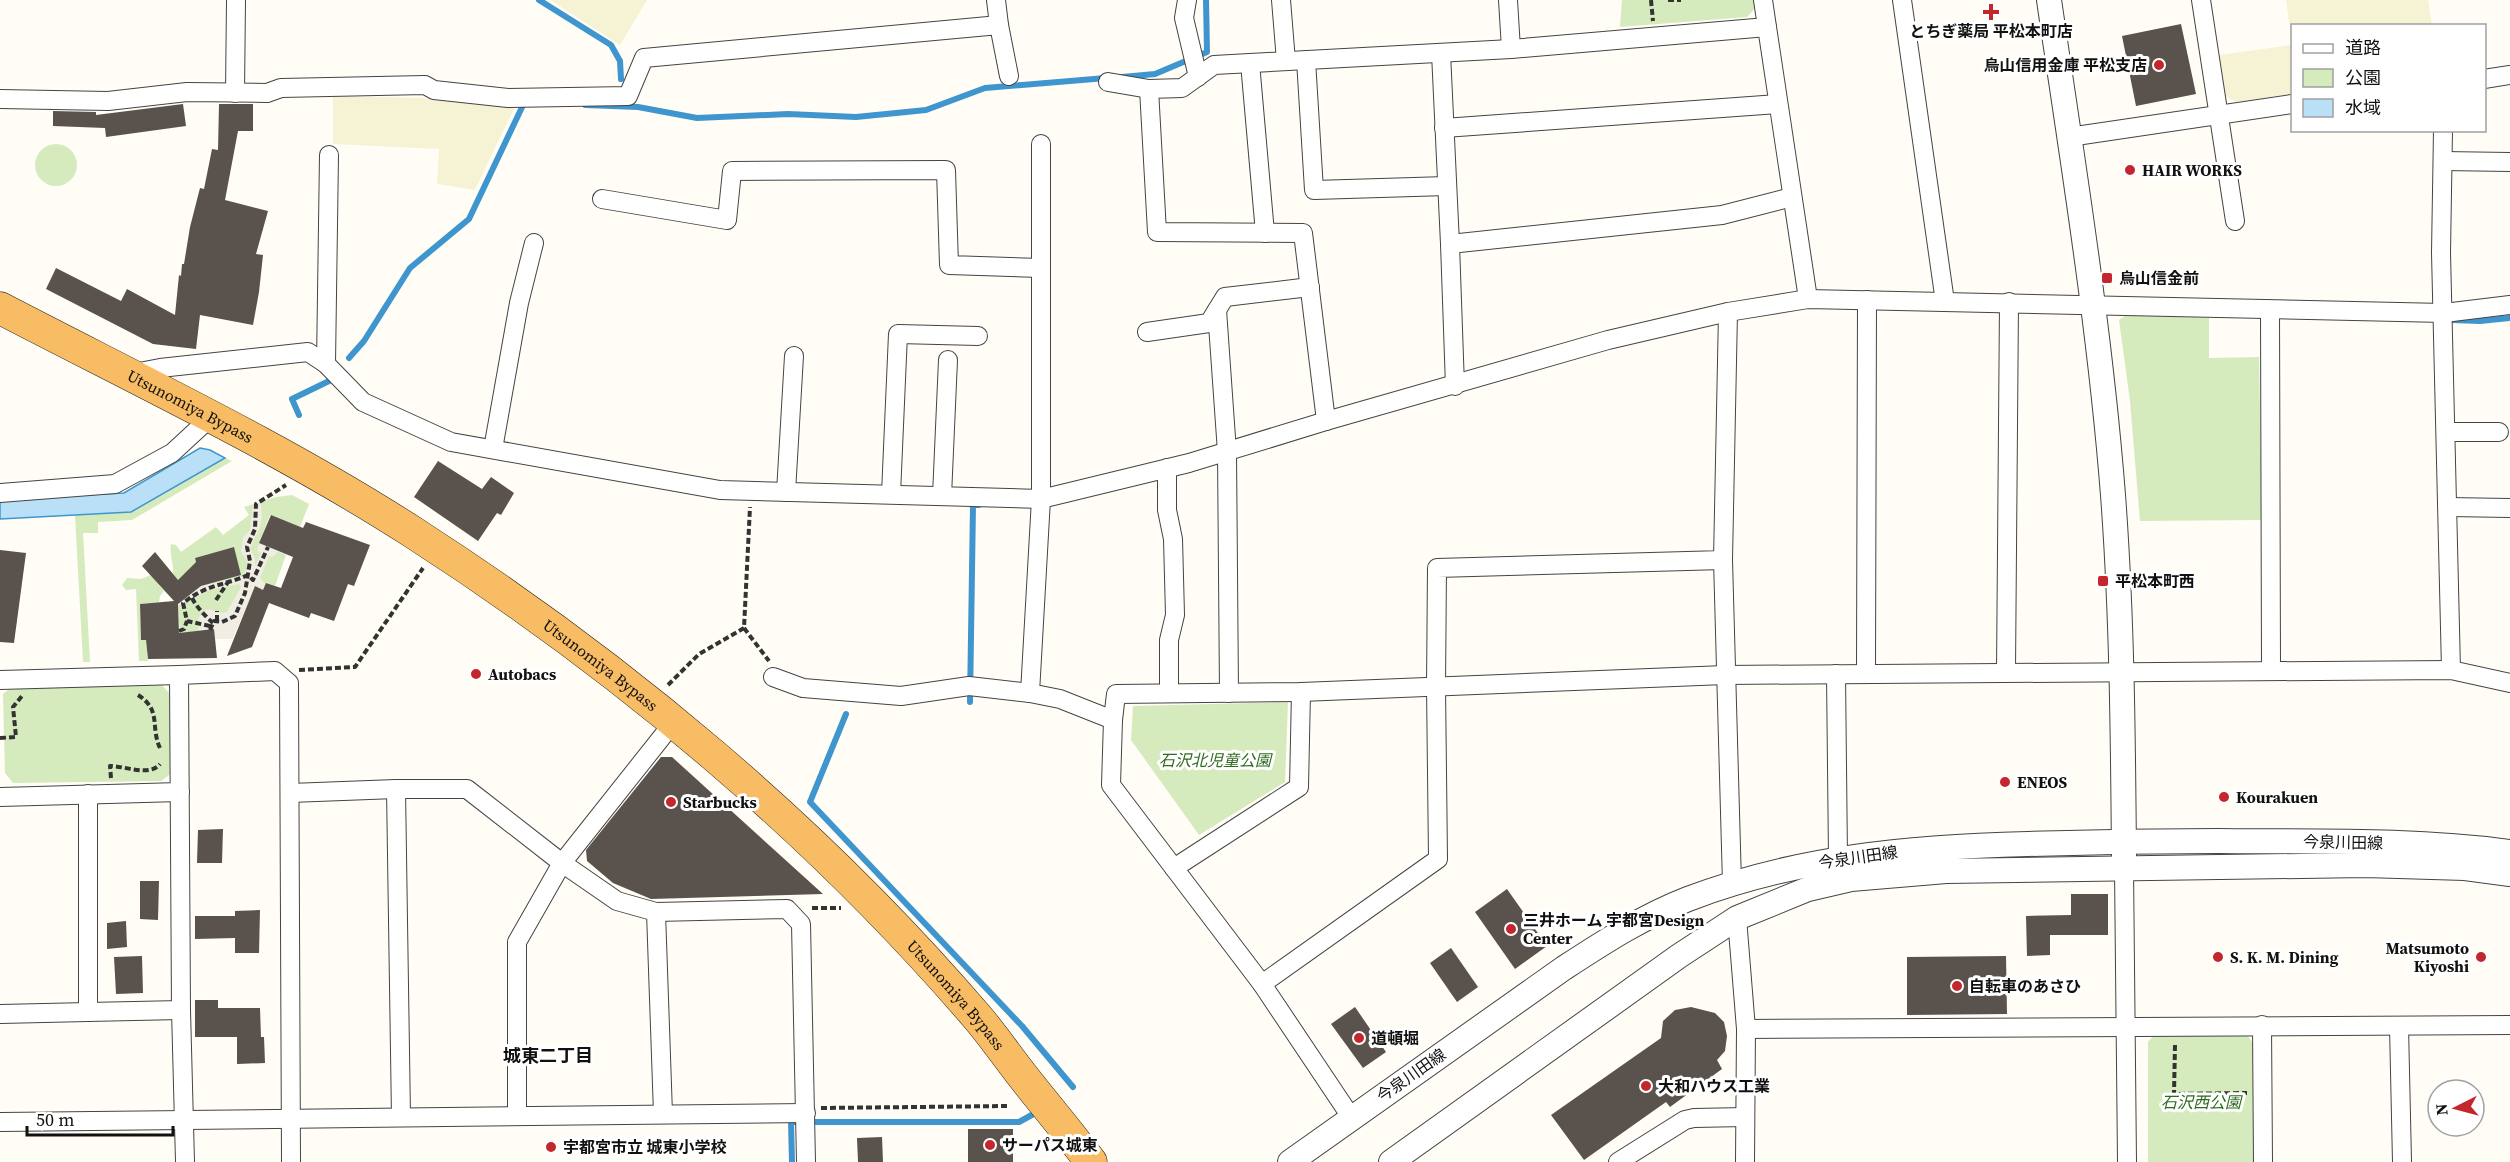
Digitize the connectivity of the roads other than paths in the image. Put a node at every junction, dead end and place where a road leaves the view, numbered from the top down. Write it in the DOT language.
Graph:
graph roads {
  1 [pos="236,0"];
  2 [pos="996,0"];
  3 [pos="1187,0"];
  4 [pos="1281,0"];
  5 [pos="1508,0"];
  6 [pos="1763,0"];
  7 [pos="1902,0"];
  8 [pos="2049,0"];
  9 [pos="2201,0"];
  10 [pos="999,25"];
  11 [pos="1767,27"];
  12 [pos="1511,49"];
  13 [pos="1441,53"];
  14 [pos="1306,60"];
  15 [pos="1286,61"];
  16 [pos="1250,63"];
  17 [pos="2510,75"];
  18 [pos="1009,76"];
  19 [pos="1198,77"];
  20 [pos="2486,79"];
  21 [pos="1108,82"];
  22 [pos="1149,89"];
  23 [pos="235,93"];
  24 [pos="0,99"];
  25 [pos="1778,104"];
  26 [pos="2291,104"];
  27 [pos="2218,114"];
  28 [pos="1444,128"];
  29 [pos="2443,132"];
  30 [pos="2069,137"];
  31 [pos="1041,144"];
  32 [pos="329,155"];
  33 [pos="2443,161"];
  34 [pos="2510,162"];
  35 [pos="1447,186"];
  36 [pos="1792,197"];
  37 [pos="602,199"];
  38 [pos="2235,221"];
  39 [pos="1265,233"];
  40 [pos="534,243"];
  41 [pos="1450,244"];
  42 [pos="1041,268"];
  43 [pos="1310,287"];
  44 [pos="1808,299"];
  45 [pos="1867,300"];
  46 [pos="1945,302"];
  47 [pos="2009,302"];
  48 [pos="2510,305"];
  49 [pos="2093,306"];
  50 [pos="0,308"];
  51 [pos="1217,310"];
  52 [pos="2270,310"];
  53 [pos="1728,312"];
  54 [pos="2444,313"];
  55 [pos="1147,332"];
  56 [pos="978,336"];
  57 [pos="794,356"];
  58 [pos="948,360"];
  59 [pos="326,364"];
  60 [pos="127,374"];
  61 [pos="1455,386"];
  62 [pos="211,417"];
  63 [pos="1326,421"];
  64 [pos="2446,432"];
  65 [pos="2499,432"];
  66 [pos="493,449"];
  67 [pos="1227,452"];
  68 [pos="1167,468"];
  69 [pos="786,492"];
  70 [pos="0,494"];
  71 [pos="891,494"];
  72 [pos="942,496"];
  73 [pos="1041,499"];
  74 [pos="2448,507"];
  75 [pos="2510,507"];
  76 [pos="1722,560"];
  77 [pos="2271,670"];
  78 [pos="2451,670"];
  79 [pos="2121,671"];
  80 [pos="2006,672"];
  81 [pos="1836,674"];
  82 [pos="1866,674"];
  83 [pos="179,675"];
  84 [pos="1725,675"];
  85 [pos="773,676"];
  86 [pos="0,680"];
  87 [pos="2510,683"];
  88 [pos="1436,686"];
  89 [pos="1301,692"];
  90 [pos="1030,693"];
  91 [pos="1169,693"];
  92 [pos="1229,693"];
  93 [pos="1113,720"];
  94 [pos="673,723"];
  95 [pos="396,789"];
  96 [pos="180,792"];
  97 [pos="290,793"];
  98 [pos="88,794"];
  99 [pos="0,796"];
  100 [pos="2124,840"];
  101 [pos="2510,852"];
  102 [pos="1838,858"];
  103 [pos="562,863"];
  104 [pos="1174,868"];
  105 [pos="2124,868"];
  106 [pos="2510,874"];
  107 [pos="1732,884"];
  108 [pos="656,912"];
  109 [pos="1737,918"];
  110 [pos="1262,984"];
  111 [pos="181,1010"];
  112 [pos="88,1012"];
  113 [pos="0,1014"];
  114 [pos="2510,1024"];
  115 [pos="2126,1025"];
  116 [pos="2262,1025"];
  117 [pos="2399,1026"];
  118 [pos="1746,1029"];
  119 [pos="806,1110"];
  120 [pos="663,1114"];
  121 [pos="517,1116"];
  122 [pos="401,1117"];
  123 [pos="1351,1117"];
  124 [pos="1745,1117"];
  125 [pos="291,1119"];
  126 [pos="185,1120"];
  127 [pos="0,1122"];
  128 [pos="185,1162"];
  129 [pos="291,1162"];
  130 [pos="806,1162"];
  131 [pos="1091,1162"];
  132 [pos="1290,1162"];
  133 [pos="1391,1162"];
  134 [pos="1618,1162"];
  135 [pos="1745,1162"];
  136 [pos="2127,1162"];
  137 [pos="2263,1162"];
  138 [pos="2402,1162"];
  1 -- 23 [label="street"];
  2 -- 10 [label="street"];
  3 -- 19 [label="street"];
  4 -- 15 [label="street"];
  5 -- 12 [label="street"];
  6 -- 11 [label="street"];
  7 -- 46 [label="street"];
  8 -- 30 [label="street"];
  9 -- 27 [label="street"];
  10 -- 18 [label="street"];
  10 -- 23 [label="street"];
  11 -- 12 [label="street"];
  11 -- 25 [label="street"];
  12 -- 13 [label="street"];
  13 -- 14 [label="street"];
  13 -- 28 [label="street"];
  14 -- 15 [label="street"];
  14 -- 35 [label="street"];
  15 -- 16 [label="street"];
  16 -- 19 [label="street"];
  16 -- 39 [label="street"];
  17 -- 20 [label="street"];
  19 -- 22 [label="street"];
  21 -- 22 [label="street"];
  22 -- 39 [label="street"];
  23 -- 24 [label="street"];
  25 -- 28 [label="street"];
  25 -- 36 [label="street"];
  26 -- 27 [label="street"];
  27 -- 30 [label="street"];
  27 -- 38 [label="street"];
  28 -- 35 [label="street"];
  29 -- 33 [label="street"];
  30 -- 49 [label="street"];
  31 -- 42 [label="street"];
  32 -- 59 [label="street"];
  33 -- 34 [label="street"];
  33 -- 54 [label="street"];
  35 -- 41 [label="street"];
  36 -- 41 [label="street"];
  36 -- 44 [label="street"];
  37 -- 42 [label="street"];
  39 -- 43 [label="street"];
  40 -- 66 [label="street"];
  41 -- 61 [label="street"];
  42 -- 73 [label="street"];
  43 -- 51 [label="street"];
  43 -- 63 [label="street"];
  44 -- 45 [label="street"];
  44 -- 53 [label="street"];
  45 -- 46 [label="street"];
  45 -- 82 [label="street"];
  46 -- 47 [label="street"];
  47 -- 49 [label="street"];
  47 -- 80 [label="street"];
  48 -- 54 [label="street"];
  49 -- 52 [label="street"];
  49 -- 79 [label="street"];
  50 -- 60 [label="highway, Utsunomiya Bypass"];
  51 -- 55 [label="street"];
  51 -- 67 [label="street"];
  52 -- 54 [label="street"];
  52 -- 77 [label="street"];
  53 -- 61 [label="street"];
  53 -- 76 [label="street"];
  54 -- 64 [label="street"];
  56 -- 71 [label="street"];
  57 -- 69 [label="street"];
  58 -- 72 [label="street"];
  59 -- 60 [label="street"];
  59 -- 66 [label="street"];
  60 -- 62 [label="highway, Utsunomiya Bypass"];
  61 -- 63 [label="street"];
  62 -- 70 [label="street"];
  62 -- 94 [label="highway, Utsunomiya Bypass"];
  63 -- 67 [label="street"];
  64 -- 65 [label="street"];
  64 -- 74 [label="street"];
  66 -- 69 [label="street"];
  67 -- 68 [label="street"];
  67 -- 92 [label="street"];
  68 -- 73 [label="street"];
  68 -- 91 [label="street"];
  69 -- 71 [label="street"];
  71 -- 72 [label="street"];
  72 -- 73 [label="street"];
  73 -- 90 [label="street"];
  74 -- 75 [label="street"];
  74 -- 78 [label="street"];
  76 -- 84 [label="street"];
  76 -- 88 [label="street"];
  77 -- 78 [label="street"];
  77 -- 79 [label="street"];
  78 -- 87 [label="street"];
  79 -- 80 [label="street"];
  79 -- 100 [label="street"];
  80 -- 82 [label="street"];
  81 -- 82 [label="street"];
  81 -- 84 [label="street"];
  81 -- 102 [label="street"];
  83 -- 86 [label="street"];
  83 -- 96 [label="street"];
  83 -- 97 [label="street"];
  84 -- 88 [label="street"];
  84 -- 107 [label="street"];
  85 -- 90 [label="street"];
  88 -- 89 [label="street"];
  88 -- 110 [label="street"];
  89 -- 92 [label="street"];
  89 -- 104 [label="street"];
  90 -- 93 [label="street"];
  91 -- 92 [label="street"];
  91 -- 93 [label="street"];
  93 -- 104 [label="street"];
  94 -- 103 [label="street"];
  94 -- 131 [label="highway, Utsunomiya Bypass"];
  95 -- 97 [label="street"];
  95 -- 103 [label="street"];
  95 -- 122 [label="street"];
  96 -- 98 [label="street"];
  96 -- 111 [label="street"];
  97 -- 125 [label="street"];
  98 -- 99 [label="street"];
  98 -- 112 [label="street"];
  100 -- 101 [label="street, 今泉川田線"];
  100 -- 102 [label="street, 今泉川田線"];
  100 -- 105 [label="street"];
  102 -- 107 [label="street, 今泉川田線"];
  103 -- 108 [label="street"];
  103 -- 121 [label="street"];
  104 -- 110 [label="street"];
  105 -- 106 [label="street, 今泉川田線"];
  105 -- 109 [label="street, 今泉川田線"];
  105 -- 115 [label="street"];
  107 -- 123 [label="street, 今泉川田線"];
  108 -- 119 [label="street"];
  108 -- 120 [label="street"];
  109 -- 118 [label="street"];
  109 -- 133 [label="street, 今泉川田線"];
  110 -- 123 [label="street"];
  111 -- 112 [label="street"];
  111 -- 126 [label="street"];
  112 -- 113 [label="street"];
  114 -- 117 [label="street"];
  115 -- 116 [label="street"];
  115 -- 118 [label="street"];
  115 -- 136 [label="street"];
  116 -- 117 [label="street"];
  116 -- 137 [label="street"];
  117 -- 138 [label="street"];
  118 -- 124 [label="street"];
  119 -- 120 [label="street"];
  119 -- 130 [label="street"];
  120 -- 121 [label="street"];
  121 -- 122 [label="street"];
  122 -- 125 [label="street"];
  123 -- 132 [label="street, 今泉川田線"];
  124 -- 134 [label="street"];
  124 -- 135 [label="street"];
  125 -- 126 [label="street"];
  125 -- 129 [label="street"];
  126 -- 127 [label="street"];
  126 -- 128 [label="street"];
}
